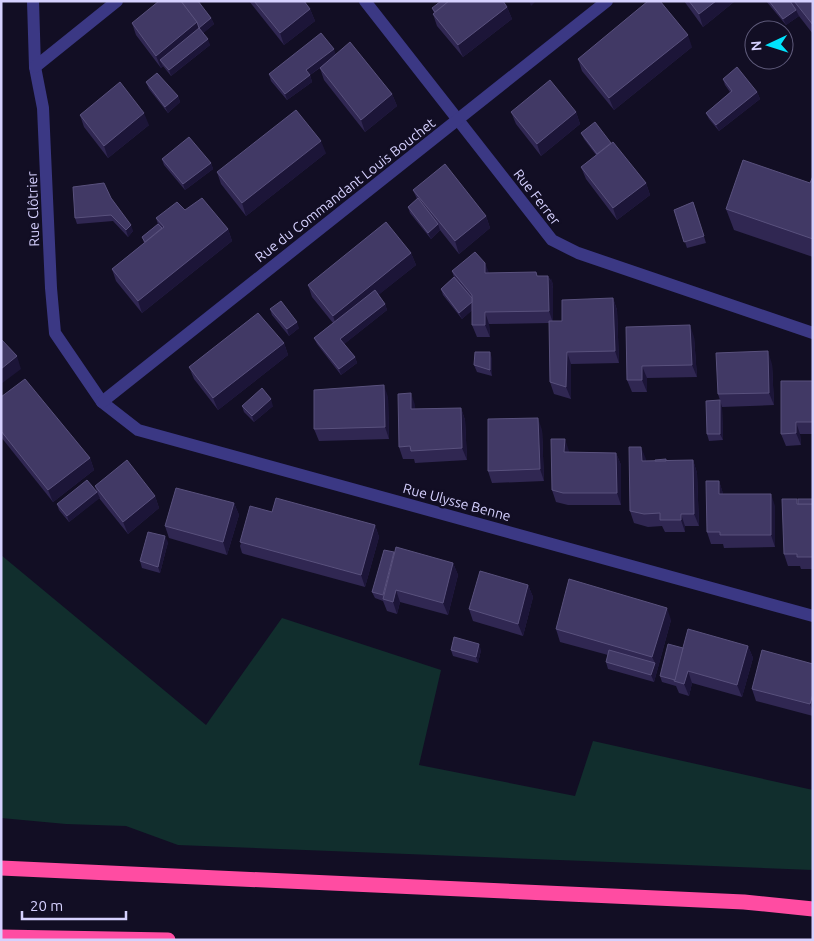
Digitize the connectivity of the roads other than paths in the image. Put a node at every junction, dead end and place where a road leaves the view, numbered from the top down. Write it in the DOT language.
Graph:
graph roads {
  1 [pos="33,1"];
  2 [pos="117,1"];
  3 [pos="365,1"];
  4 [pos="606,1"];
  5 [pos="35,67"];
  6 [pos="458,119"];
  7 [pos="813,333"];
  8 [pos="102,402"];
  9 [pos="813,616"];
  10 [pos="1,868"];
  11 [pos="813,909"];
  12 [pos="1,937"];
  13 [pos="168,940"];
  1 -- 5 [label="street, Rue Clôtrier"];
  2 -- 5 [label="street"];
  3 -- 6 [label="street, Rue Ferrer"];
  4 -- 6 [label="street, Rue du Commandant Louis Bouchet"];
  5 -- 8 [label="street, Rue Clôtrier"];
  6 -- 7 [label="street, Rue Ferrer"];
  6 -- 8 [label="street, Rue du Commandant Louis Bouchet"];
  8 -- 9 [label="street, Rue Ulysse Benne"];
  10 -- 11 [label="highway"];
  12 -- 13 [label="highway"];
}
